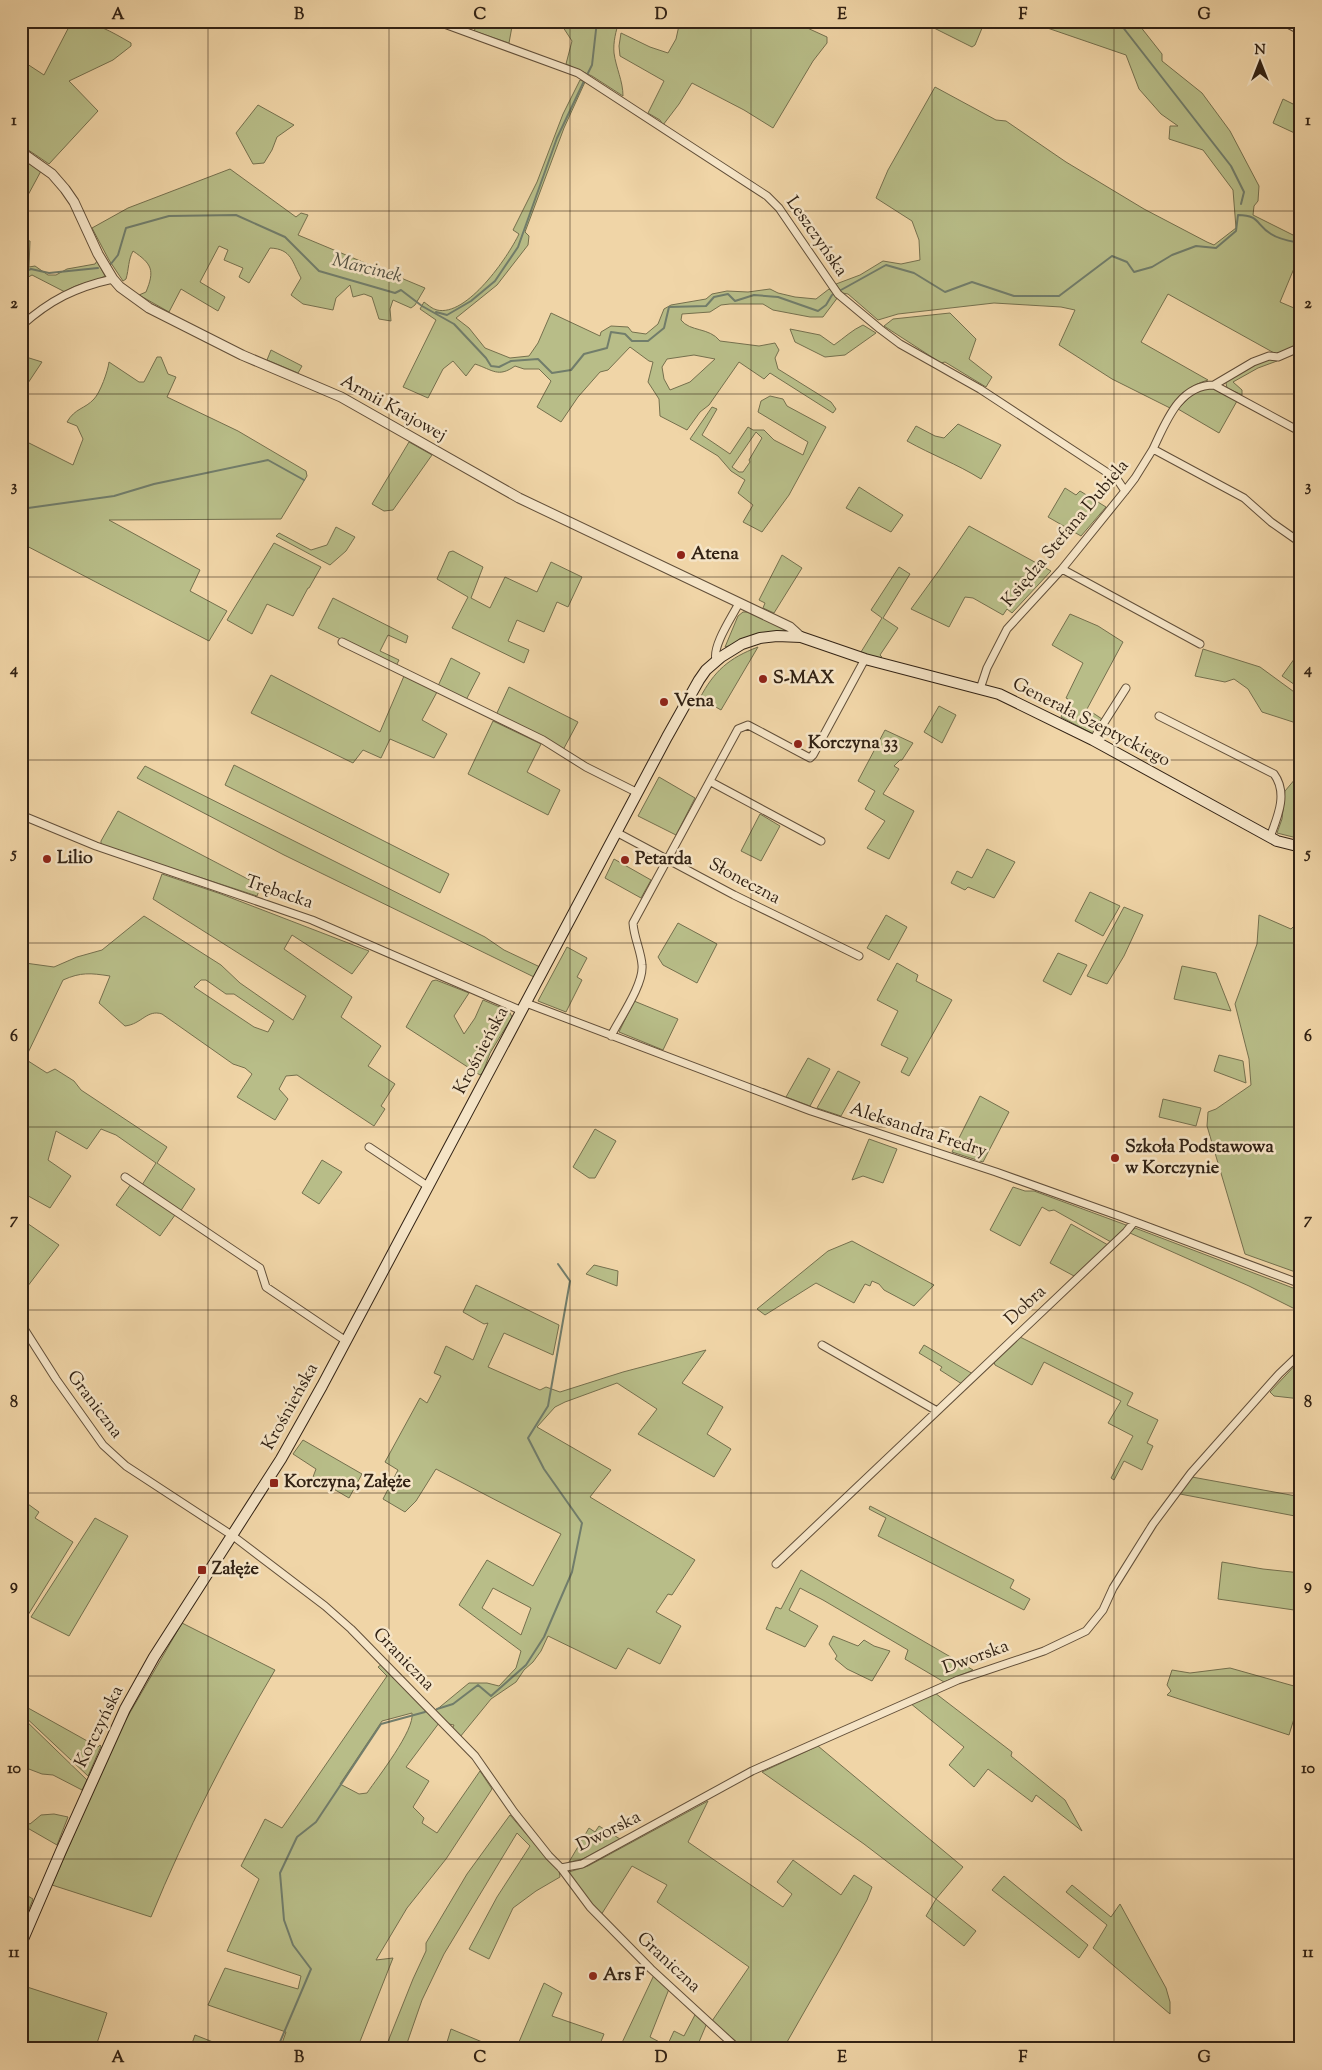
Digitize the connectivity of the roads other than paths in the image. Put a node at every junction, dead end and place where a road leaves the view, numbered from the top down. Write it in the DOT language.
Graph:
graph roads {
  1 [pos="436,21"];
  2 [pos="1282,21"];
  3 [pos="1301,31"];
  4 [pos="21,152"];
  5 [pos="113,279"];
  6 [pos="21,326"];
  7 [pos="1301,346"];
  8 [pos="1214,385"];
  9 [pos="1301,432"];
  10 [pos="1153,449"];
  11 [pos="1125,491"];
  12 [pos="1301,543"];
  13 [pos="1062,569"];
  14 [pos="739,604"];
  15 [pos="801,637"];
  16 [pos="342,642"];
  17 [pos="1200,644"];
  18 [pos="866,659"];
  19 [pos="716,660"];
  20 [pos="1126,688"];
  21 [pos="980,690"];
  22 [pos="1158,716"];
  23 [pos="1093,740"];
  24 [pos="711,782"];
  25 [pos="638,793"];
  26 [pos="21,815"];
  27 [pos="616,832"];
  28 [pos="1270,837"];
  29 [pos="821,840"];
  30 [pos="1301,847"];
  31 [pos="668,859"];
  32 [pos="860,956"];
  33 [pos="524,1007"];
  34 [pos="611,1036"];
  35 [pos="369,1147"];
  36 [pos="125,1177"];
  37 [pos="428,1187"];
  38 [pos="1134,1222"];
  39 [pos="1301,1284"];
  40 [pos="21,1324"];
  41 [pos="346,1341"];
  42 [pos="822,1346"];
  43 [pos="1301,1353"];
  44 [pos="937,1410"];
  45 [pos="233,1536"];
  46 [pos="776,1564"];
  47 [pos="561,1868"];
  48 [pos="21,1944"];
  49 [pos="738,2049"];
  1 -- 11 [label="street, Leszczyńska"];
  2 -- 3 [label="street"];
  4 -- 5 [label="street, Armii Krajowej"];
  5 -- 6 [label="street"];
  5 -- 14 [label="street, Armii Krajowej"];
  7 -- 8 [label="street, Księdza Stefana Dubiela"];
  8 -- 9 [label="street"];
  8 -- 10 [label="street, Księdza Stefana Dubiela"];
  10 -- 11 [label="street, Księdza Stefana Dubiela"];
  10 -- 12 [label="street"];
  11 -- 13 [label="street, Księdza Stefana Dubiela"];
  13 -- 17 [label="street"];
  13 -- 21 [label="street, Księdza Stefana Dubiela"];
  14 -- 15 [label="street, Armii Krajowej"];
  14 -- 19 [label="street"];
  15 -- 18 [label="main road, Generała Szeptyckiego"];
  15 -- 19 [label="main road, Krośnieńska"];
  16 -- 25 [label="street"];
  18 -- 21 [label="main road, Generała Szeptyckiego"];
  18 -- 24 [label="street"];
  19 -- 25 [label="main road, Krośnieńska"];
  20 -- 23 [label="street"];
  21 -- 23 [label="main road, Generała Szeptyckiego"];
  22 -- 28 [label="street"];
  23 -- 28 [label="main road, Generała Szeptyckiego"];
  24 -- 29 [label="street"];
  24 -- 31 [label="street"];
  25 -- 27 [label="main road, Krośnieńska"];
  26 -- 33 [label="street, Trębacka"];
  27 -- 31 [label="street, Słoneczna"];
  27 -- 33 [label="main road, Krośnieńska"];
  28 -- 30 [label="main road, Generała Szeptyckiego"];
  31 -- 32 [label="street, Słoneczna"];
  31 -- 34 [label="street"];
  33 -- 34 [label="street, Aleksandra Fredry"];
  33 -- 37 [label="main road, Krośnieńska"];
  34 -- 38 [label="street, Aleksandra Fredry"];
  35 -- 37 [label="street"];
  36 -- 41 [label="street"];
  37 -- 41 [label="main road, Krośnieńska"];
  38 -- 39 [label="street, Aleksandra Fredry"];
  38 -- 44 [label="street, Dobra"];
  40 -- 45 [label="street, Graniczna"];
  41 -- 45 [label="main road, Krośnieńska"];
  42 -- 44 [label="street"];
  43 -- 47 [label="street, Dworska"];
  44 -- 46 [label="street, Dobra"];
  45 -- 47 [label="street, Graniczna"];
  45 -- 48 [label="main road, Korczyńska"];
  47 -- 49 [label="street, Graniczna"];
}
